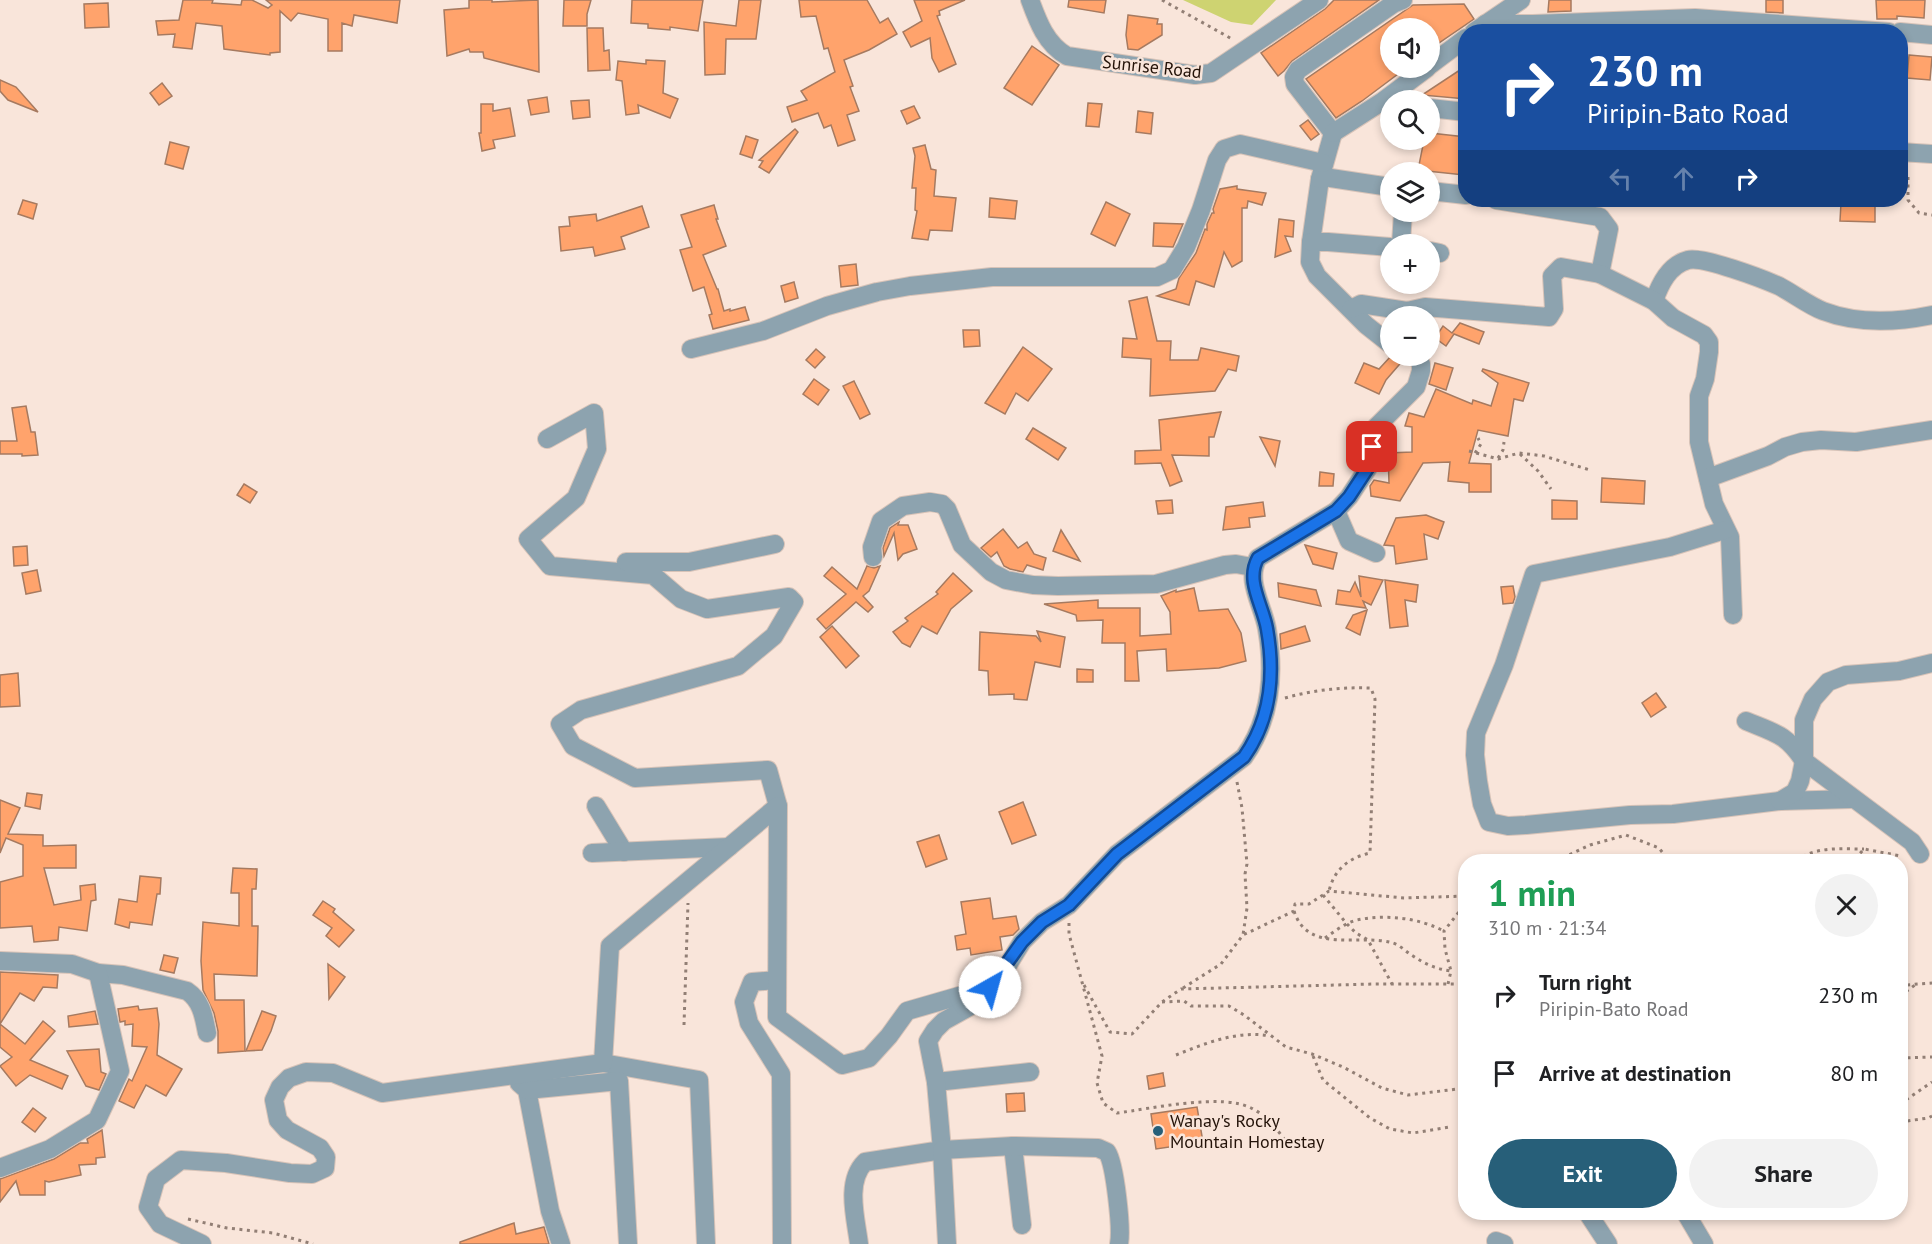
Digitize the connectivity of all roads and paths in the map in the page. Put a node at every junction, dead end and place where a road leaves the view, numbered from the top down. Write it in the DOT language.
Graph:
graph roads {
  1 [pos="1030,0"];
  2 [pos="1162,0"];
  3 [pos="1319,0"];
  4 [pos="1403,0"];
  5 [pos="1521,0"];
  6 [pos="1485,24"];
  7 [pos="1533,24"];
  8 [pos="1778,24"];
  9 [pos="1908,32"];
  10 [pos="1932,34"];
  11 [pos="1458,44"];
  12 [pos="1249,49"];
  13 [pos="1440,57"];
  14 [pos="1414,78"];
  15 [pos="1400,90"];
  16 [pos="1380,105"];
  17 [pos="1440,109"];
  18 [pos="1458,111"];
  19 [pos="1333,133"];
  20 [pos="1908,152"];
  21 [pos="1932,154"];
  22 [pos="1321,171"];
  23 [pos="1908,177"];
  24 [pos="1380,185"];
  25 [pos="1440,192"];
  26 [pos="1458,194"];
  27 [pos="1539,207"];
  28 [pos="1932,215"];
  29 [pos="1311,242"];
  30 [pos="1380,247"];
  31 [pos="1600,274"];
  32 [pos="1654,300"];
  33 [pos="1351,309"];
  34 [pos="1932,315"];
  35 [pos="1380,336"];
  36 [pos="691,349"];
  37 [pos="1421,366"];
  38 [pos="1932,430"];
  39 [pos="1478,438"];
  40 [pos="547,439"];
  41 [pos="1504,442"];
  42 [pos="1469,452"];
  43 [pos="1475,453"];
  44 [pos="1519,453"];
  45 [pos="1498,459"];
  46 [pos="1590,470"];
  47 [pos="1708,477"];
  48 [pos="1551,489"];
  49 [pos="1336,511"];
  50 [pos="1725,530"];
  51 [pos="775,544"];
  52 [pos="1376,553"];
  53 [pos="873,557"];
  54 [pos="1252,567"];
  55 [pos="610,572"];
  56 [pos="1733,615"];
  57 [pos="1932,663"];
  58 [pos="1269,703"];
  59 [pos="1746,721"];
  60 [pos="1804,762"];
  61 [pos="1233,765"];
  62 [pos="1853,799"];
  63 [pos="1780,801"];
  64 [pos="596,806"];
  65 [pos="778,806"];
  66 [pos="729,847"];
  67 [pos="1864,849"];
  68 [pos="624,852"];
  69 [pos="592,853"];
  70 [pos="1571,854"];
  71 [pos="1664,854"];
  72 [pos="1805,854"];
  73 [pos="1860,854"];
  74 [pos="1892,854"];
  75 [pos="1920,854"];
  76 [pos="1908,857"];
  77 [pos="689,880"];
  78 [pos="1329,891"];
  79 [pos="1323,895"];
  80 [pos="1458,896"];
  81 [pos="1069,905"];
  82 [pos="1294,911"];
  83 [pos="1458,913"];
  84 [pos="1347,924"];
  85 [pos="1444,931"];
  86 [pos="1243,934"];
  87 [pos="1325,938"];
  88 [pos="1368,940"];
  89 [pos="0,961"];
  90 [pos="1451,971"];
  91 [pos="98,973"];
  92 [pos="776,980"];
  93 [pos="1932,983"];
  94 [pos="1392,984"];
  95 [pos="1448,984"];
  96 [pos="1458,984"];
  97 [pos="1908,984"];
  98 [pos="1916,984"];
  99 [pos="1084,985"];
  100 [pos="990,987"];
  101 [pos="1181,989"];
  102 [pos="1908,990"];
  103 [pos="1162,1002"];
  104 [pos="684,1025"];
  105 [pos="207,1033"];
  106 [pos="1272,1036"];
  107 [pos="1312,1054"];
  108 [pos="1176,1055"];
  109 [pos="1932,1057"];
  110 [pos="1908,1058"];
  111 [pos="603,1063"];
  112 [pos="1030,1072"];
  113 [pos="510,1075"];
  114 [pos="936,1082"];
  115 [pos="1932,1082"];
  116 [pos="1458,1089"];
  117 [pos="527,1090"];
  118 [pos="1908,1098"];
  119 [pos="1932,1116"];
  120 [pos="1908,1121"];
  121 [pos="1450,1128"];
  122 [pos="1013,1146"];
  123 [pos="1291,1149"];
  124 [pos="942,1150"];
  125 [pos="0,1168"];
  126 [pos="1592,1220"];
  127 [pos="1690,1220"];
  128 [pos="160,1224"];
  129 [pos="1022,1225"];
  130 [pos="202,1244"];
  131 [pos="313,1244"];
  132 [pos="561,1244"];
  133 [pos="628,1244"];
  134 [pos="706,1244"];
  135 [pos="782,1244"];
  136 [pos="859,1244"];
  137 [pos="946,1244"];
  138 [pos="1119,1244"];
  139 [pos="1608,1244"];
  140 [pos="1704,1244"];
  1 -- 12 [label="street, Sunrise Road"];
  2 -- 12 [label="path"];
  3 -- 12 [label="street, Sunrise Road"];
  4 -- 19 [label="street"];
  5 -- 6 [label="street"];
  7 -- 8 [label="street"];
  9 -- 10 [label="street"];
  11 -- 13 [label="street"];
  14 -- 15 [label="street"];
  16 -- 19 [label="street"];
  17 -- 18 [label="street"];
  19 -- 22 [label="street"];
  20 -- 21 [label="street"];
  22 -- 24 [label="street"];
  22 -- 29 [label="street"];
  22 -- 36 [label="street"];
  23 -- 28 [label="path"];
  25 -- 26 [label="street"];
  27 -- 31 [label="street"];
  29 -- 30 [label="street"];
  29 -- 33 [label="street"];
  31 -- 32 [label="street"];
  31 -- 33 [label="street"];
  32 -- 34 [label="street"];
  32 -- 47 [label="street"];
  33 -- 35 [label="street"];
  37 -- 49 [label="street"];
  38 -- 47 [label="street"];
  39 -- 43 [label="path"];
  40 -- 55 [label="street"];
  41 -- 45 [label="path"];
  42 -- 43 [label="path"];
  43 -- 45 [label="path"];
  44 -- 45 [label="path"];
  44 -- 46 [label="path"];
  44 -- 48 [label="path"];
  47 -- 50 [label="street"];
  49 -- 52 [label="street"];
  49 -- 54 [label="street"];
  50 -- 56 [label="street"];
  50 -- 63 [label="street"];
  51 -- 55 [label="street"];
  53 -- 54 [label="street"];
  54 -- 58 [label="street"];
  55 -- 65 [label="street"];
  57 -- 60 [label="street"];
  58 -- 61 [label="street"];
  58 -- 78 [label="path"];
  59 -- 60 [label="street"];
  60 -- 62 [label="street"];
  60 -- 63 [label="street"];
  61 -- 81 [label="street"];
  61 -- 86 [label="path"];
  62 -- 63 [label="street"];
  62 -- 75 [label="street"];
  64 -- 68 [label="street"];
  65 -- 66 [label="street"];
  65 -- 92 [label="street"];
  66 -- 68 [label="street"];
  66 -- 77 [label="street"];
  67 -- 72 [label="path"];
  67 -- 73 [label="path"];
  67 -- 74 [label="path"];
  68 -- 69 [label="street"];
  70 -- 71 [label="path"];
  75 -- 76 [label="path"];
  77 -- 104 [label="path"];
  77 -- 111 [label="street"];
  78 -- 79 [label="path"];
  78 -- 80 [label="path"];
  79 -- 82 [label="path"];
  79 -- 84 [label="path"];
  81 -- 99 [label="path"];
  81 -- 100 [label="street"];
  82 -- 86 [label="path"];
  82 -- 87 [label="path"];
  83 -- 85 [label="path"];
  84 -- 85 [label="path"];
  84 -- 87 [label="path"];
  84 -- 88 [label="path"];
  85 -- 90 [label="path"];
  86 -- 101 [label="path"];
  87 -- 88 [label="path"];
  88 -- 90 [label="path"];
  88 -- 94 [label="path"];
  89 -- 91 [label="street"];
  90 -- 95 [label="path"];
  91 -- 105 [label="street"];
  91 -- 125 [label="street"];
  92 -- 100 [label="street"];
  92 -- 135 [label="street"];
  93 -- 98 [label="path"];
  94 -- 95 [label="path"];
  94 -- 101 [label="path"];
  95 -- 96 [label="path"];
  97 -- 98 [label="path"];
  98 -- 102 [label="path"];
  99 -- 103 [label="path"];
  99 -- 123 [label="path"];
  100 -- 114 [label="street"];
  101 -- 103 [label="path"];
  103 -- 106 [label="path"];
  106 -- 107 [label="path"];
  106 -- 108 [label="path"];
  107 -- 116 [label="path"];
  107 -- 121 [label="path"];
  109 -- 110 [label="path"];
  111 -- 113 [label="street"];
  111 -- 134 [label="street"];
  112 -- 114 [label="street"];
  113 -- 117 [label="street"];
  113 -- 128 [label="street"];
  114 -- 124 [label="street"];
  115 -- 118 [label="path"];
  117 -- 132 [label="street"];
  117 -- 133 [label="street"];
  119 -- 120 [label="path"];
  122 -- 124 [label="street"];
  122 -- 129 [label="street"];
  122 -- 138 [label="street"];
  124 -- 136 [label="street"];
  124 -- 137 [label="street"];
  126 -- 139 [label="street"];
  127 -- 140 [label="street"];
  128 -- 130 [label="street"];
  128 -- 131 [label="path"];
}
